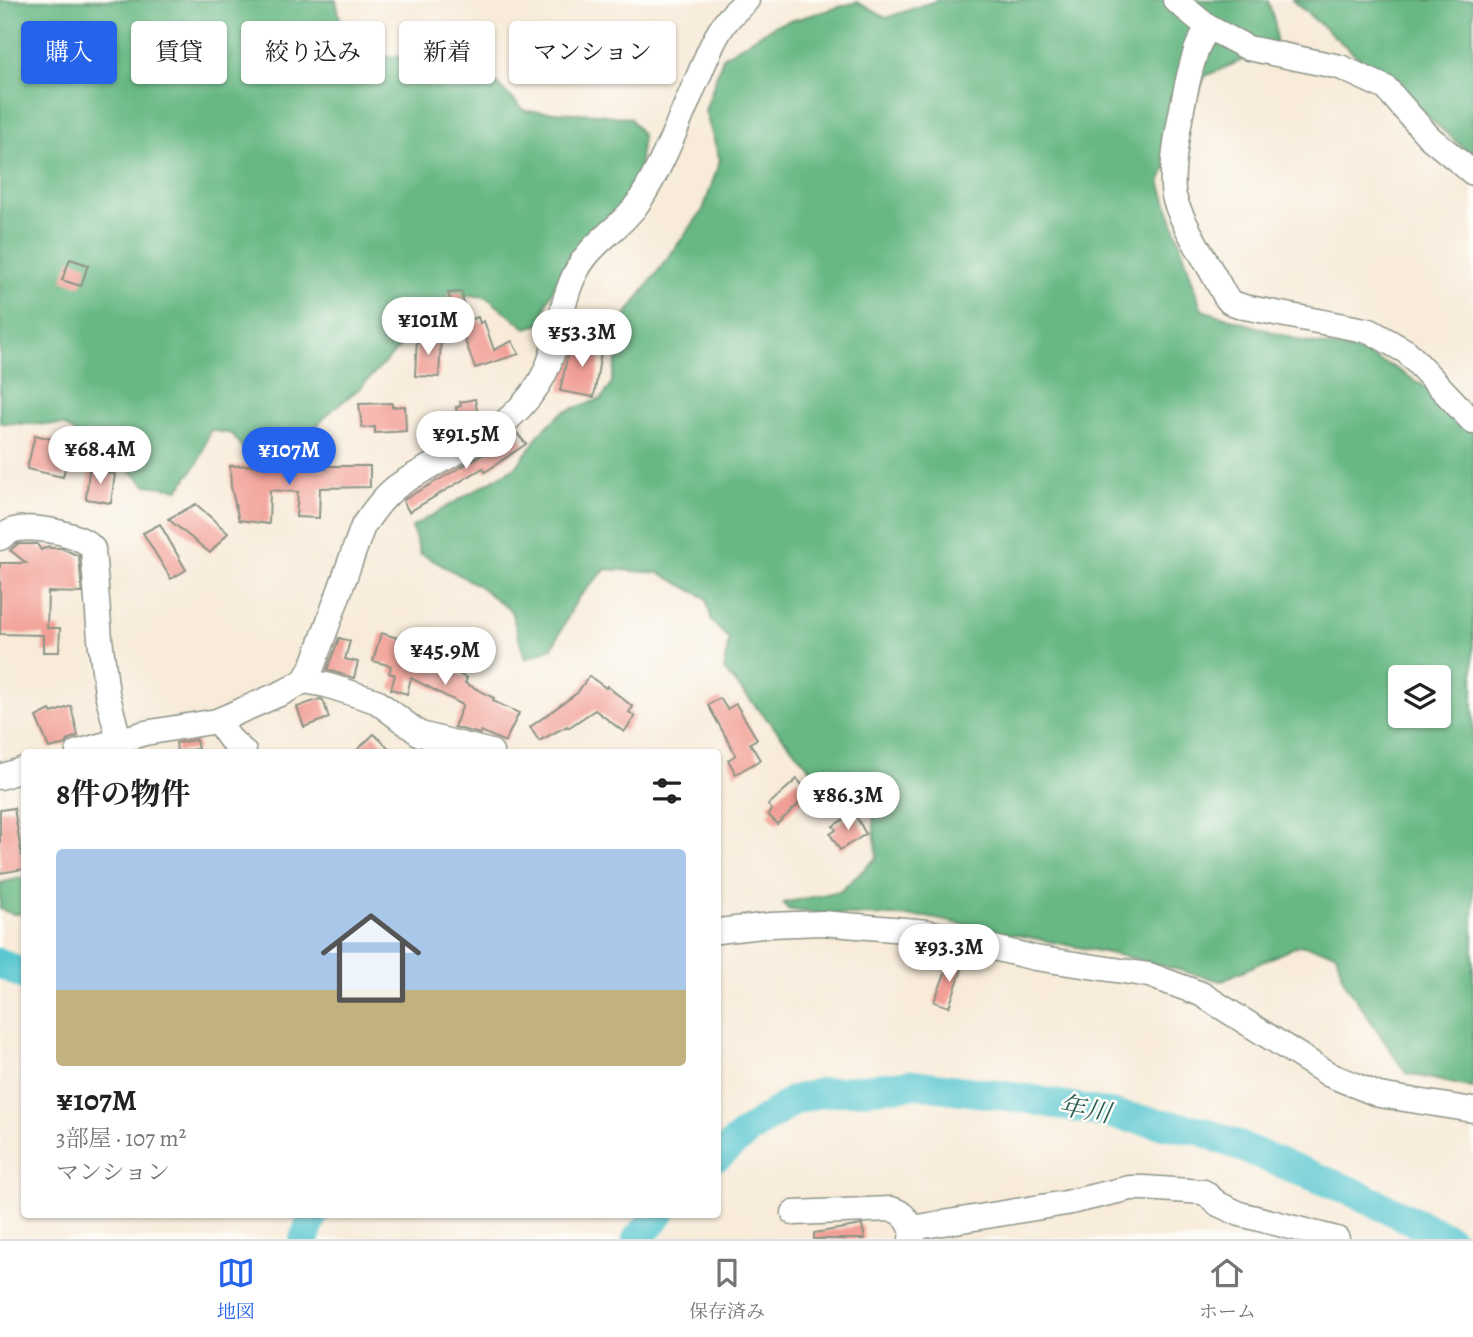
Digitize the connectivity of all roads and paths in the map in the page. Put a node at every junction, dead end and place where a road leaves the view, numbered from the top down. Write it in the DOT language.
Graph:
graph roads {
  1 [pos="747,0"];
  2 [pos="1175,0"];
  3 [pos="1208,27"];
  4 [pos="1473,173"];
  5 [pos="1473,422"];
  6 [pos="0,538"];
  7 [pos="304,681"];
  8 [pos="217,721"];
  9 [pos="119,740"];
  10 [pos="88,749"];
  11 [pos="241,749"];
  12 [pos="479,749"];
  13 [pos="721,931"];
  14 [pos="1473,1110"];
  15 [pos="794,1213"];
  16 [pos="912,1234"];
  17 [pos="1337,1239"];
  1 -- 7 [label="street"];
  2 -- 3 [label="street"];
  3 -- 4 [label="street"];
  3 -- 5 [label="street"];
  6 -- 9 [label="street"];
  7 -- 8 [label="street"];
  7 -- 12 [label="street"];
  8 -- 9 [label="street"];
  8 -- 11 [label="street"];
  9 -- 10 [label="street"];
  13 -- 14 [label="street"];
  15 -- 16 [label="street"];
  16 -- 17 [label="street"];
}
